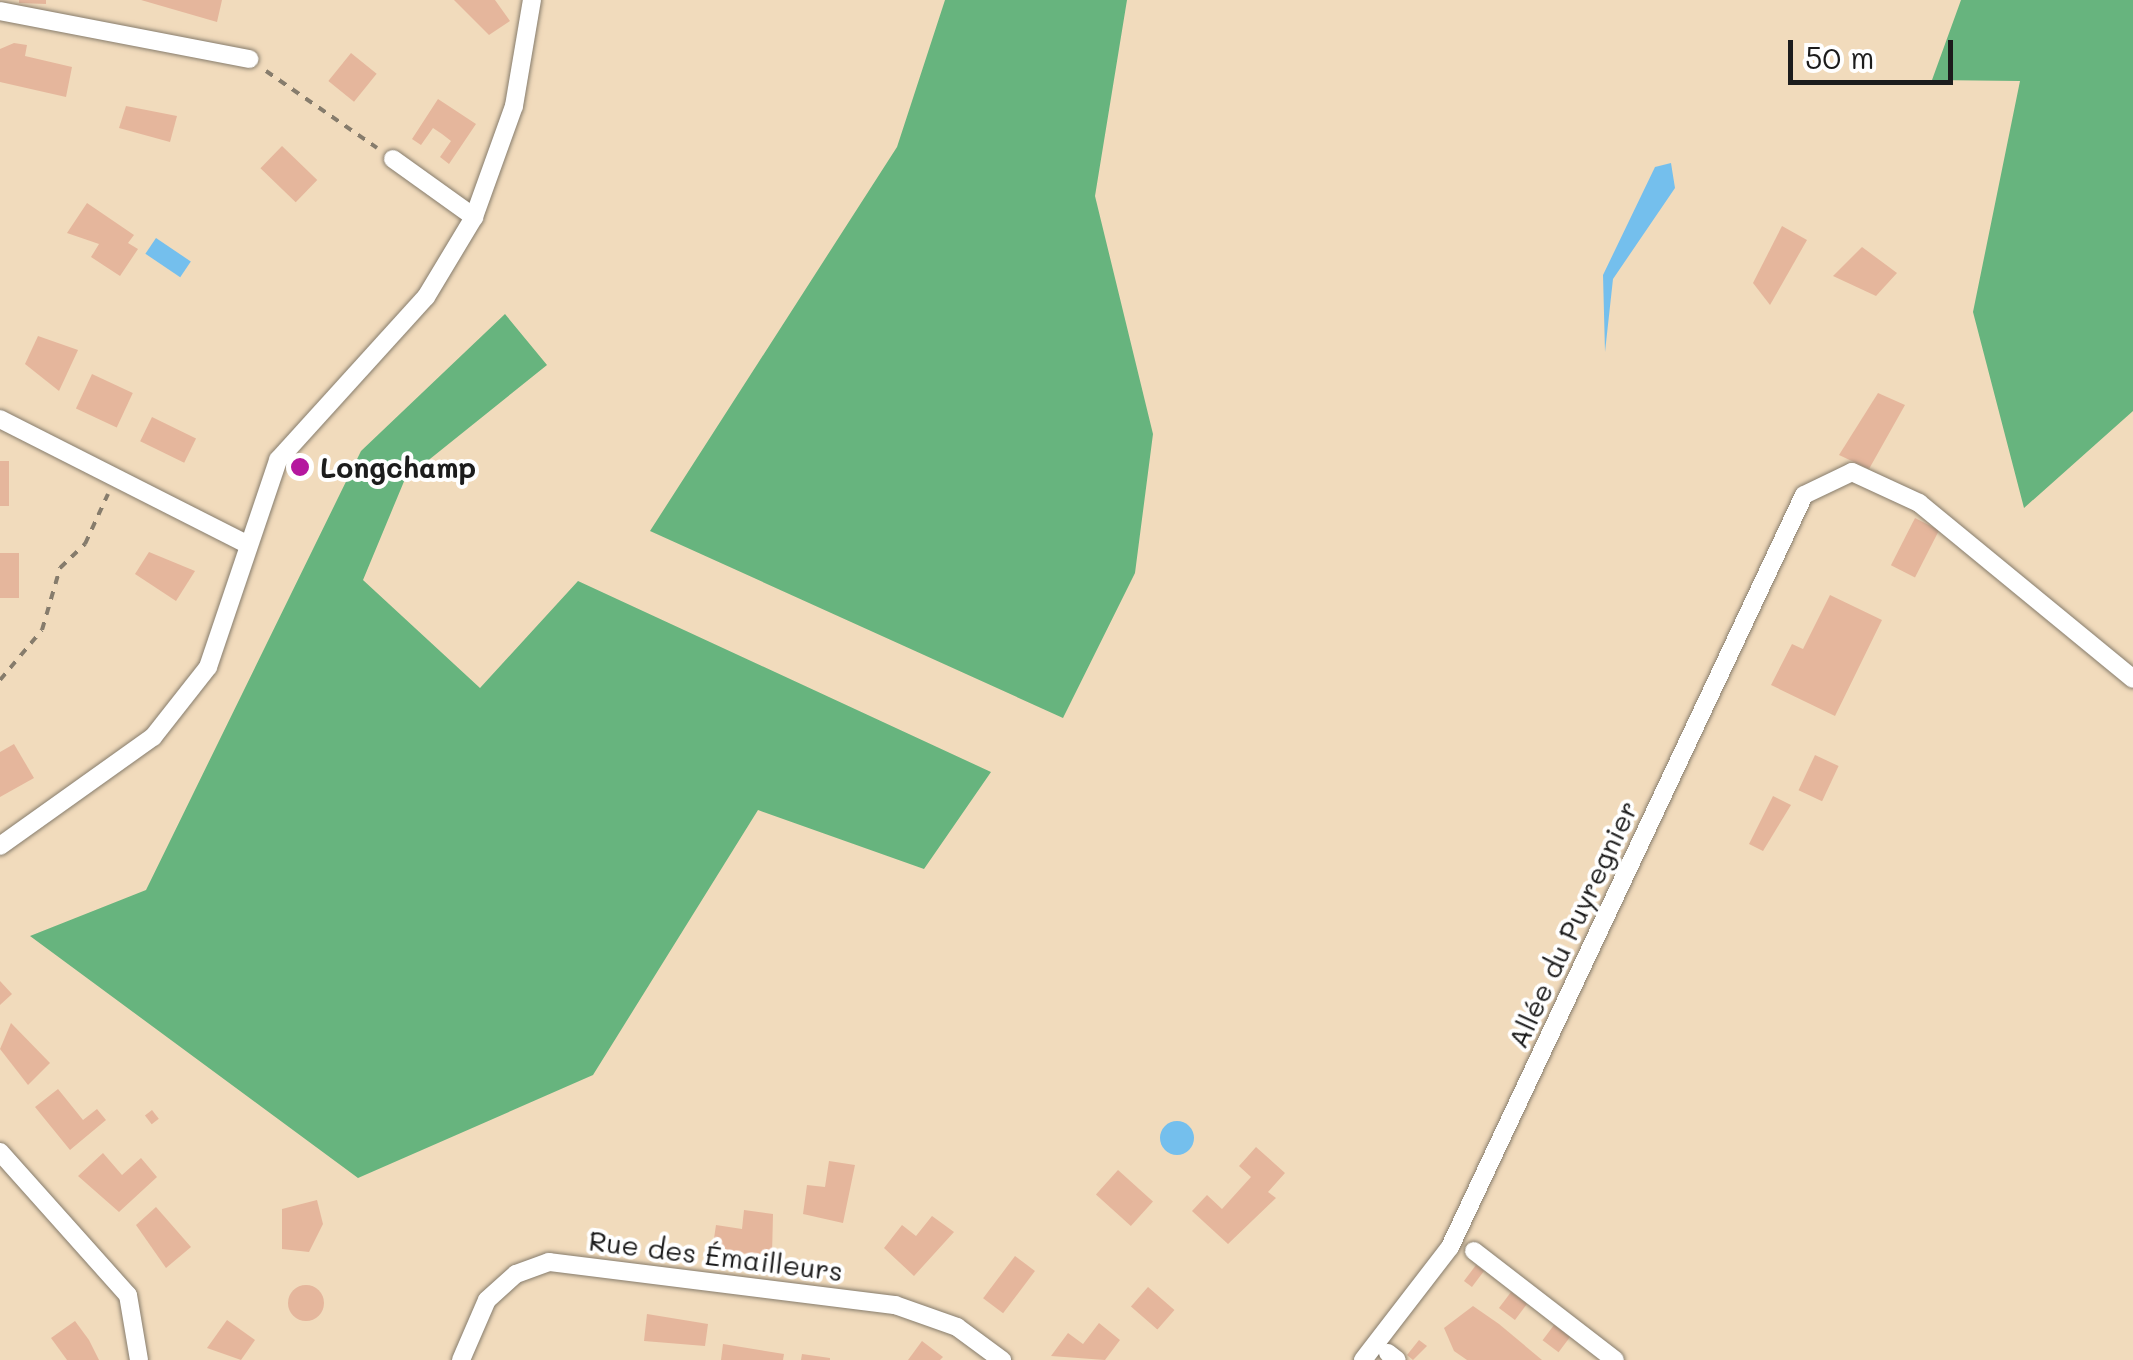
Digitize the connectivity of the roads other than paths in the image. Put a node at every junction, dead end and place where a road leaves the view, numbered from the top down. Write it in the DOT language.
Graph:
graph roads {
  1 [pos="532,0"];
  2 [pos="0,11"];
  3 [pos="248,59"];
  4 [pos="394,159"];
  5 [pos="474,217"];
  6 [pos="0,419"];
  7 [pos="248,546"];
  8 [pos="2133,679"];
  9 [pos="0,846"];
  10 [pos="0,1152"];
  11 [pos="1474,1251"];
  12 [pos="1000,1359"];
  13 [pos="139,1360"];
  14 [pos="461,1360"];
  15 [pos="1362,1360"];
  16 [pos="1616,1360"];
  1 -- 5 [label="street"];
  2 -- 3 [label="street"];
  4 -- 5 [label="street"];
  5 -- 7 [label="street"];
  6 -- 7 [label="street"];
  7 -- 9 [label="street"];
  8 -- 15 [label="street, Allée du Puyregnier"];
  10 -- 13 [label="street"];
  11 -- 16 [label="street"];
  12 -- 14 [label="street, Rue des Émailleurs"];
}
